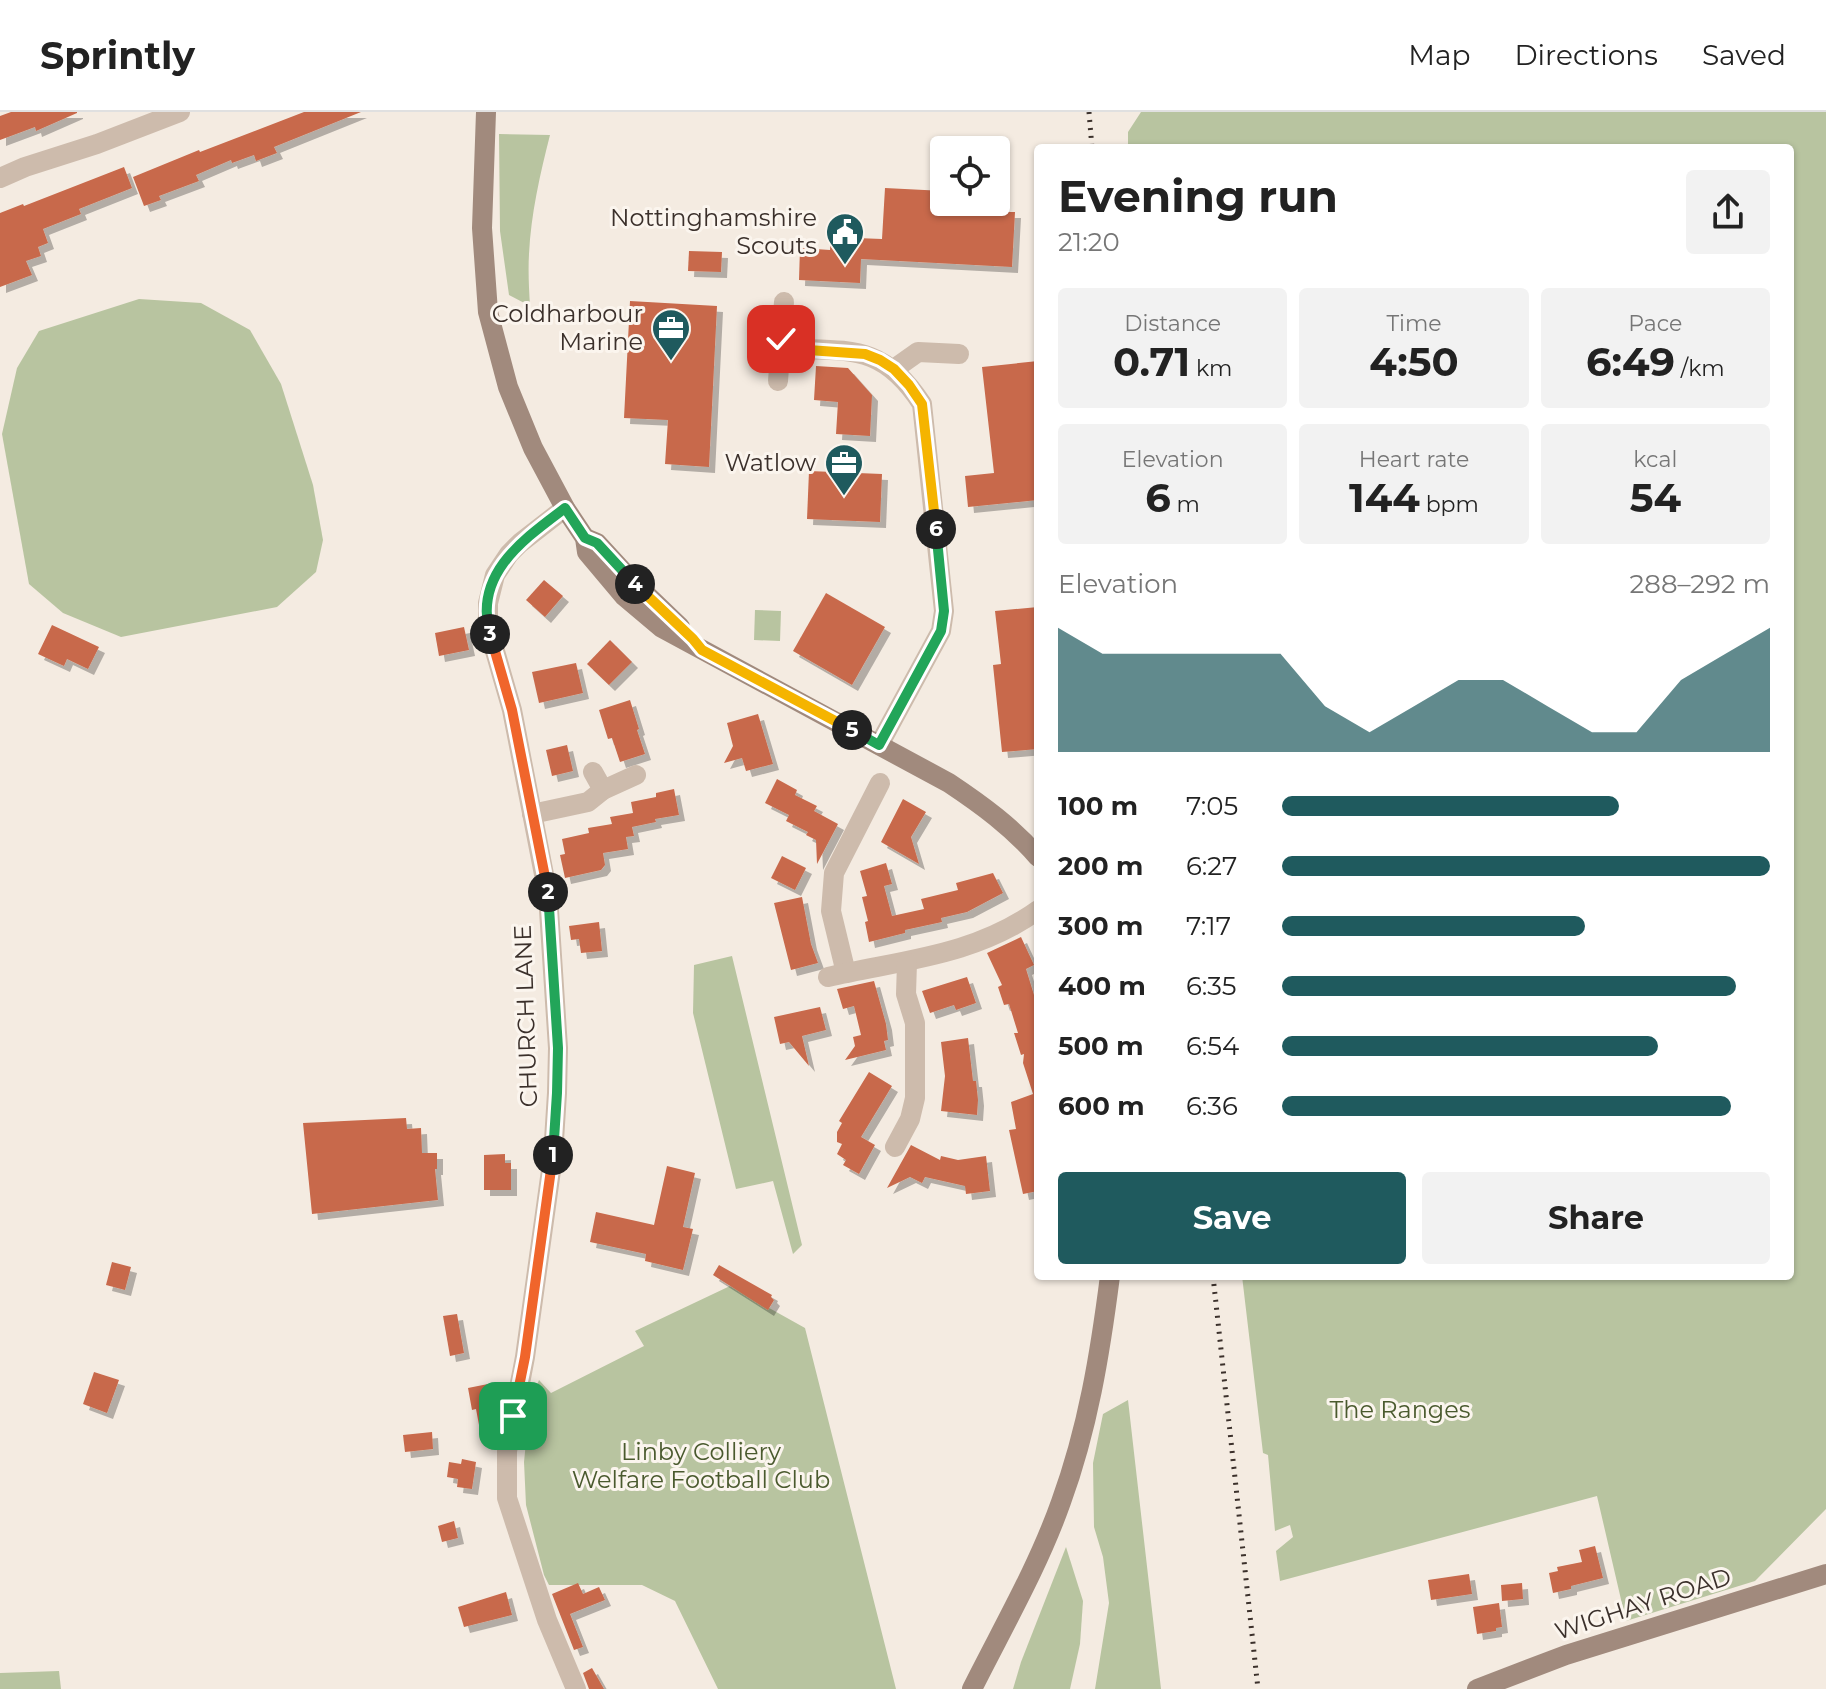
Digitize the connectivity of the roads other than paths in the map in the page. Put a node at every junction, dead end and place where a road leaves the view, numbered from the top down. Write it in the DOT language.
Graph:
graph roads {
  1 [pos="180,112"];
  2 [pos="486,112"];
  3 [pos="0,178"];
  4 [pos="784,302"];
  5 [pos="780,348"];
  6 [pos="959,354"];
  7 [pos="894,369"];
  8 [pos="778,381"];
  9 [pos="565,508"];
  10 [pos="879,745"];
  11 [pos="636,775"];
  12 [pos="880,783"];
  13 [pos="532,814"];
  14 [pos="1034,853"];
  15 [pos="1034,913"];
  16 [pos="907,963"];
  17 [pos="895,1147"];
  18 [pos="1109,1280"];
  19 [pos="1826,1574"];
  20 [pos="576,1689"];
  21 [pos="972,1689"];
  22 [pos="1477,1689"];
  1 -- 3 [label="street"];
  2 -- 9 [label="street"];
  4 -- 5 [label="street"];
  5 -- 7 [label="street"];
  5 -- 8 [label="street"];
  6 -- 7 [label="street"];
  7 -- 10 [label="street"];
  9 -- 10 [label="street"];
  9 -- 13 [label="street, CHURCH LANE"];
  10 -- 14 [label="street"];
  11 -- 13 [label="street"];
  12 -- 16 [label="street"];
  13 -- 20 [label="street, CHURCH LANE"];
  15 -- 16 [label="street"];
  16 -- 17 [label="street"];
  18 -- 21 [label="street"];
  19 -- 22 [label="street, WIGHAY ROAD"];
}
